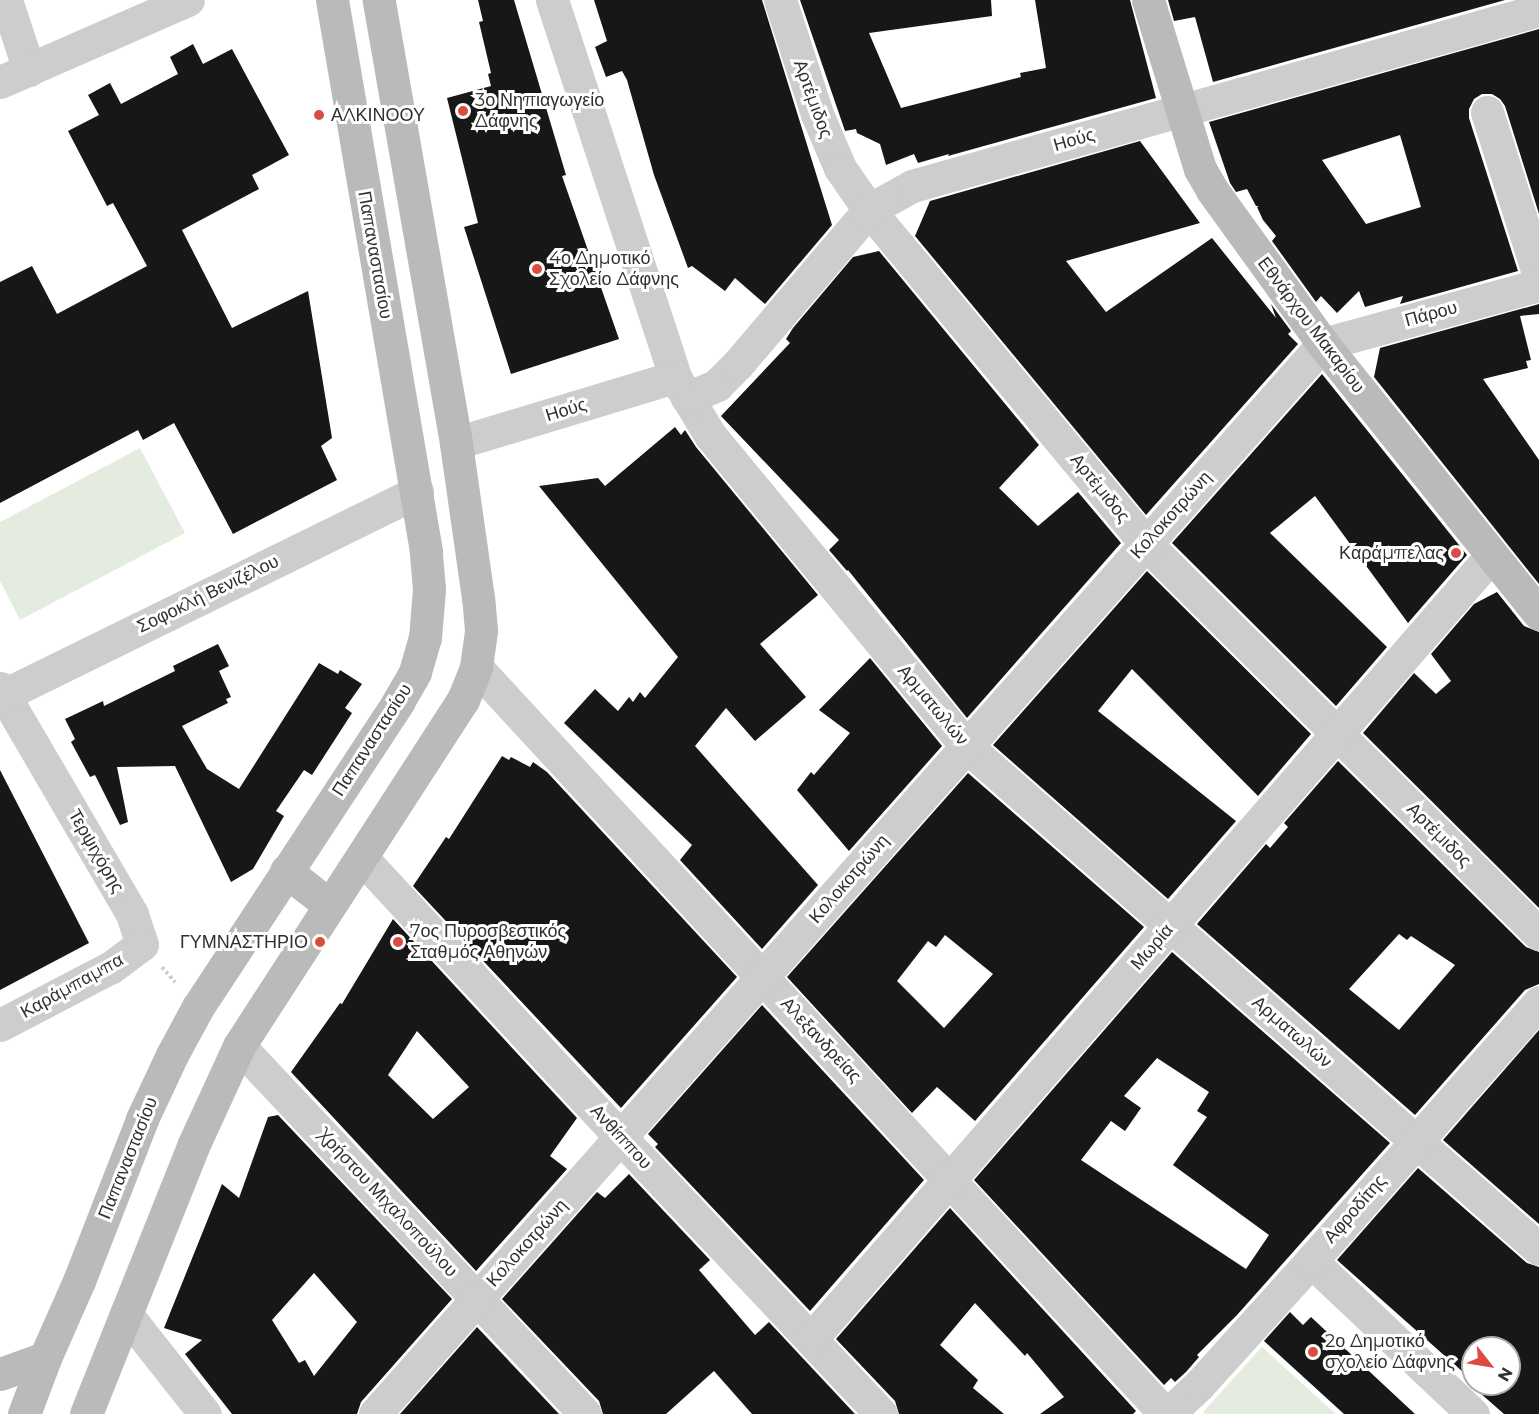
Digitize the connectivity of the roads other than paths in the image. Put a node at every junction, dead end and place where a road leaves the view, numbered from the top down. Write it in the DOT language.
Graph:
graph roads {
  1 [pos="6,0"];
  2 [pos="142,0"];
  3 [pos="188,0"];
  4 [pos="332,0"];
  5 [pos="379,0"];
  6 [pos="552,0"];
  7 [pos="780,0"];
  8 [pos="1148,0"];
  9 [pos="1539,10"];
  10 [pos="13,66"];
  11 [pos="1180,110"];
  12 [pos="1487,112"];
  13 [pos="869,210"];
  14 [pos="1539,276"];
  15 [pos="1539,285"];
  16 [pos="1323,344"];
  17 [pos="681,388"];
  18 [pos="456,443"];
  19 [pos="417,492"];
  20 [pos="1146,544"];
  21 [pos="1491,556"];
  22 [pos="1539,614"];
  23 [pos="476,667"];
  24 [pos="1,693"];
  25 [pos="1337,734"];
  26 [pos="966,746"];
  27 [pos="362,858"];
  28 [pos="286,871"];
  29 [pos="329,905"];
  30 [pos="1170,926"];
  31 [pos="1539,934"];
  32 [pos="142,944"];
  33 [pos="762,977"];
  34 [pos="1539,1002"];
  35 [pos="0,1025"];
  36 [pos="239,1046"];
  37 [pos="620,1137"];
  38 [pos="1416,1139"];
  39 [pos="949,1180"];
  40 [pos="1539,1249"];
  41 [pos="1311,1261"];
  42 [pos="477,1298"];
  43 [pos="126,1314"];
  44 [pos="812,1338"];
  45 [pos="45,1358"];
  46 [pos="0,1374"];
  47 [pos="24,1414"];
  48 [pos="86,1414"];
  49 [pos="205,1414"];
  50 [pos="375,1414"];
  51 [pos="585,1414"];
  52 [pos="881,1414"];
  53 [pos="1167,1414"];
  54 [pos="1473,1414"];
  1 -- 10 [label="street"];
  2 -- 10 [label="street"];
  3 -- 10 [label="street"];
  4 -- 19 [label="street, Παπαναστασίου"];
  5 -- 18 [label="street"];
  6 -- 17 [label="street, Αρματωλών"];
  7 -- 13 [label="street, Αρτέμιδος"];
  8 -- 11 [label="street, Εθνάρχου Μακαρίου"];
  9 -- 11 [label="street, Ηούς"];
  11 -- 13 [label="street, Ηούς"];
  11 -- 16 [label="street, Εθνάρχου Μακαρίου"];
  12 -- 14 [label="street"];
  13 -- 17 [label="street, Ηούς"];
  13 -- 20 [label="street, Αρτέμιδος"];
  15 -- 16 [label="street, Πάρου"];
  16 -- 20 [label="street, Κολοκοτρώνη"];
  16 -- 21 [label="street, Εθνάρχου Μακαρίου"];
  17 -- 18 [label="street, Ηούς"];
  17 -- 26 [label="street, Αρματωλών"];
  18 -- 23 [label="street"];
  19 -- 24 [label="street, Σοφοκλή Βενιζέλου"];
  19 -- 28 [label="street, Παπαναστασίου"];
  20 -- 25 [label="street, Αρτέμιδος"];
  20 -- 26 [label="street, Κολοκοτρώνη"];
  21 -- 22 [label="street, Εθνάρχου Μακαρίου"];
  21 -- 25 [label="street, Μωρία"];
  23 -- 27 [label="street"];
  23 -- 33 [label="street, Αλεξανδρείας"];
  24 -- 32 [label="street, Τερψιχόρης"];
  25 -- 30 [label="street, Μωρία"];
  25 -- 31 [label="street, Αρτέμιδος"];
  26 -- 30 [label="street, Αρματωλών"];
  26 -- 33 [label="street, Κολοκοτρώνη"];
  27 -- 29 [label="street"];
  27 -- 37 [label="street, Ανθίππου"];
  28 -- 29 [label="street"];
  28 -- 45 [label="street, Παπαναστασίου"];
  29 -- 36 [label="street"];
  30 -- 38 [label="street, Αρματωλών"];
  30 -- 39 [label="street, Μωρία"];
  32 -- 35 [label="street, Καράμπαμπα"];
  33 -- 37 [label="street, Κολοκοτρώνη"];
  33 -- 39 [label="street, Αλεξανδρείας"];
  34 -- 38 [label="street, Αφροδίτης"];
  36 -- 42 [label="street, Χρήστου Μιχαλοπούλου"];
  36 -- 43 [label="street"];
  37 -- 42 [label="street, Κολοκοτρώνη"];
  37 -- 44 [label="street, Ανθίππου"];
  38 -- 40 [label="street, Αρματωλών"];
  38 -- 41 [label="street, Αφροδίτης"];
  39 -- 44 [label="street, Μωρία"];
  39 -- 53 [label="street, Αλεξανδρείας"];
  41 -- 53 [label="street, Αφροδίτης"];
  41 -- 54 [label="street"];
  42 -- 50 [label="street, Κολοκοτρώνη"];
  42 -- 51 [label="street, Χρήστου Μιχαλοπούλου"];
  43 -- 48 [label="street"];
  43 -- 49 [label="street"];
  44 -- 52 [label="street, Ανθίππου"];
  45 -- 46 [label="street"];
  45 -- 47 [label="street, Παπαναστασίου"];
}
